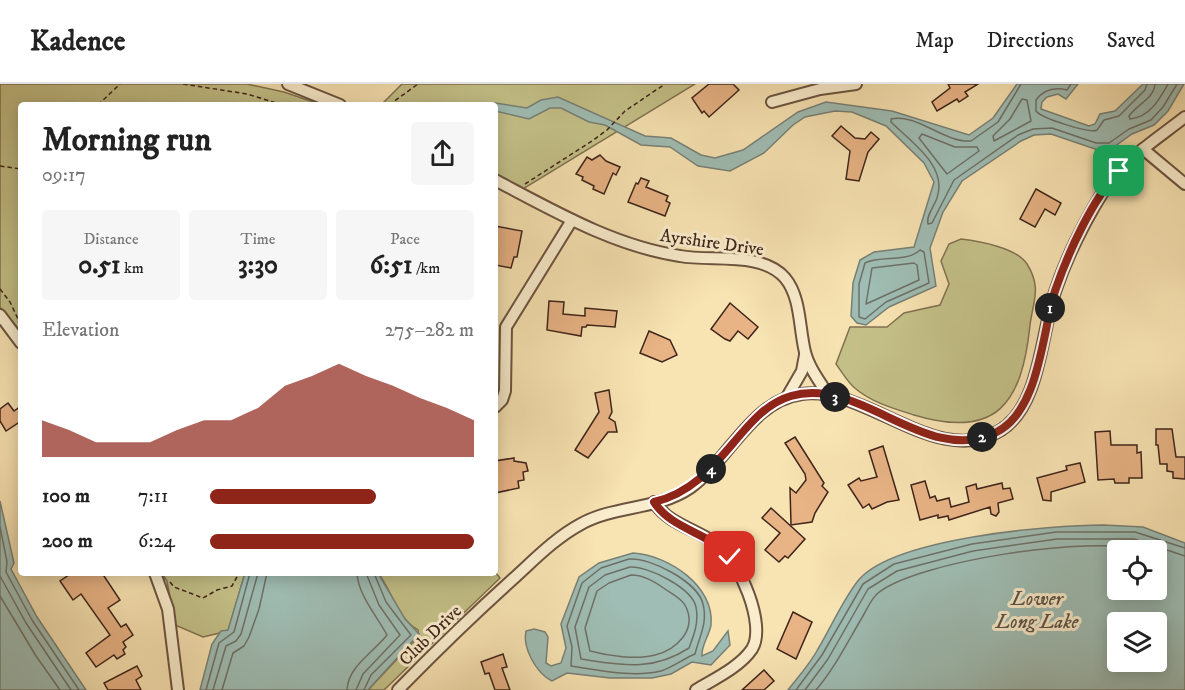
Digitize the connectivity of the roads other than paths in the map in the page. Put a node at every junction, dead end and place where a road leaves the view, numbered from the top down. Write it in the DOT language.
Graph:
graph roads {
  1 [pos="288,84"];
  2 [pos="856,84"];
  3 [pos="333,102"];
  4 [pos="772,102"];
  5 [pos="1185,117"];
  6 [pos="1143,149"];
  7 [pos="498,182"];
  8 [pos="1185,184"];
  9 [pos="572,220"];
  10 [pos="0,315"];
  11 [pos="500,329"];
  12 [pos="18,339"];
  13 [pos="805,354"];
  14 [pos="830,396"];
  15 [pos="788,397"];
  16 [pos="498,404"];
  17 [pos="654,502"];
  18 [pos="156,576"];
  19 [pos="403,689"];
  20 [pos="178,690"];
  21 [pos="696,690"];
  1 -- 3 [label="street"];
  2 -- 4 [label="street"];
  5 -- 6 [label="street, Club Drive"];
  6 -- 8 [label="street"];
  6 -- 14 [label="street, Club Drive"];
  7 -- 9 [label="street, Ayrshire Drive"];
  9 -- 11 [label="street"];
  9 -- 13 [label="street, Ayrshire Drive"];
  10 -- 12 [label="street"];
  11 -- 16 [label="street"];
  13 -- 14 [label="street, Ayrshire Drive"];
  13 -- 15 [label="street, Ayrshire Drive"];
  14 -- 15 [label="street, Club Drive"];
  15 -- 17 [label="street, Club Drive"];
  17 -- 19 [label="street, Club Drive"];
  17 -- 21 [label="street"];
  18 -- 20 [label="street"];
}
